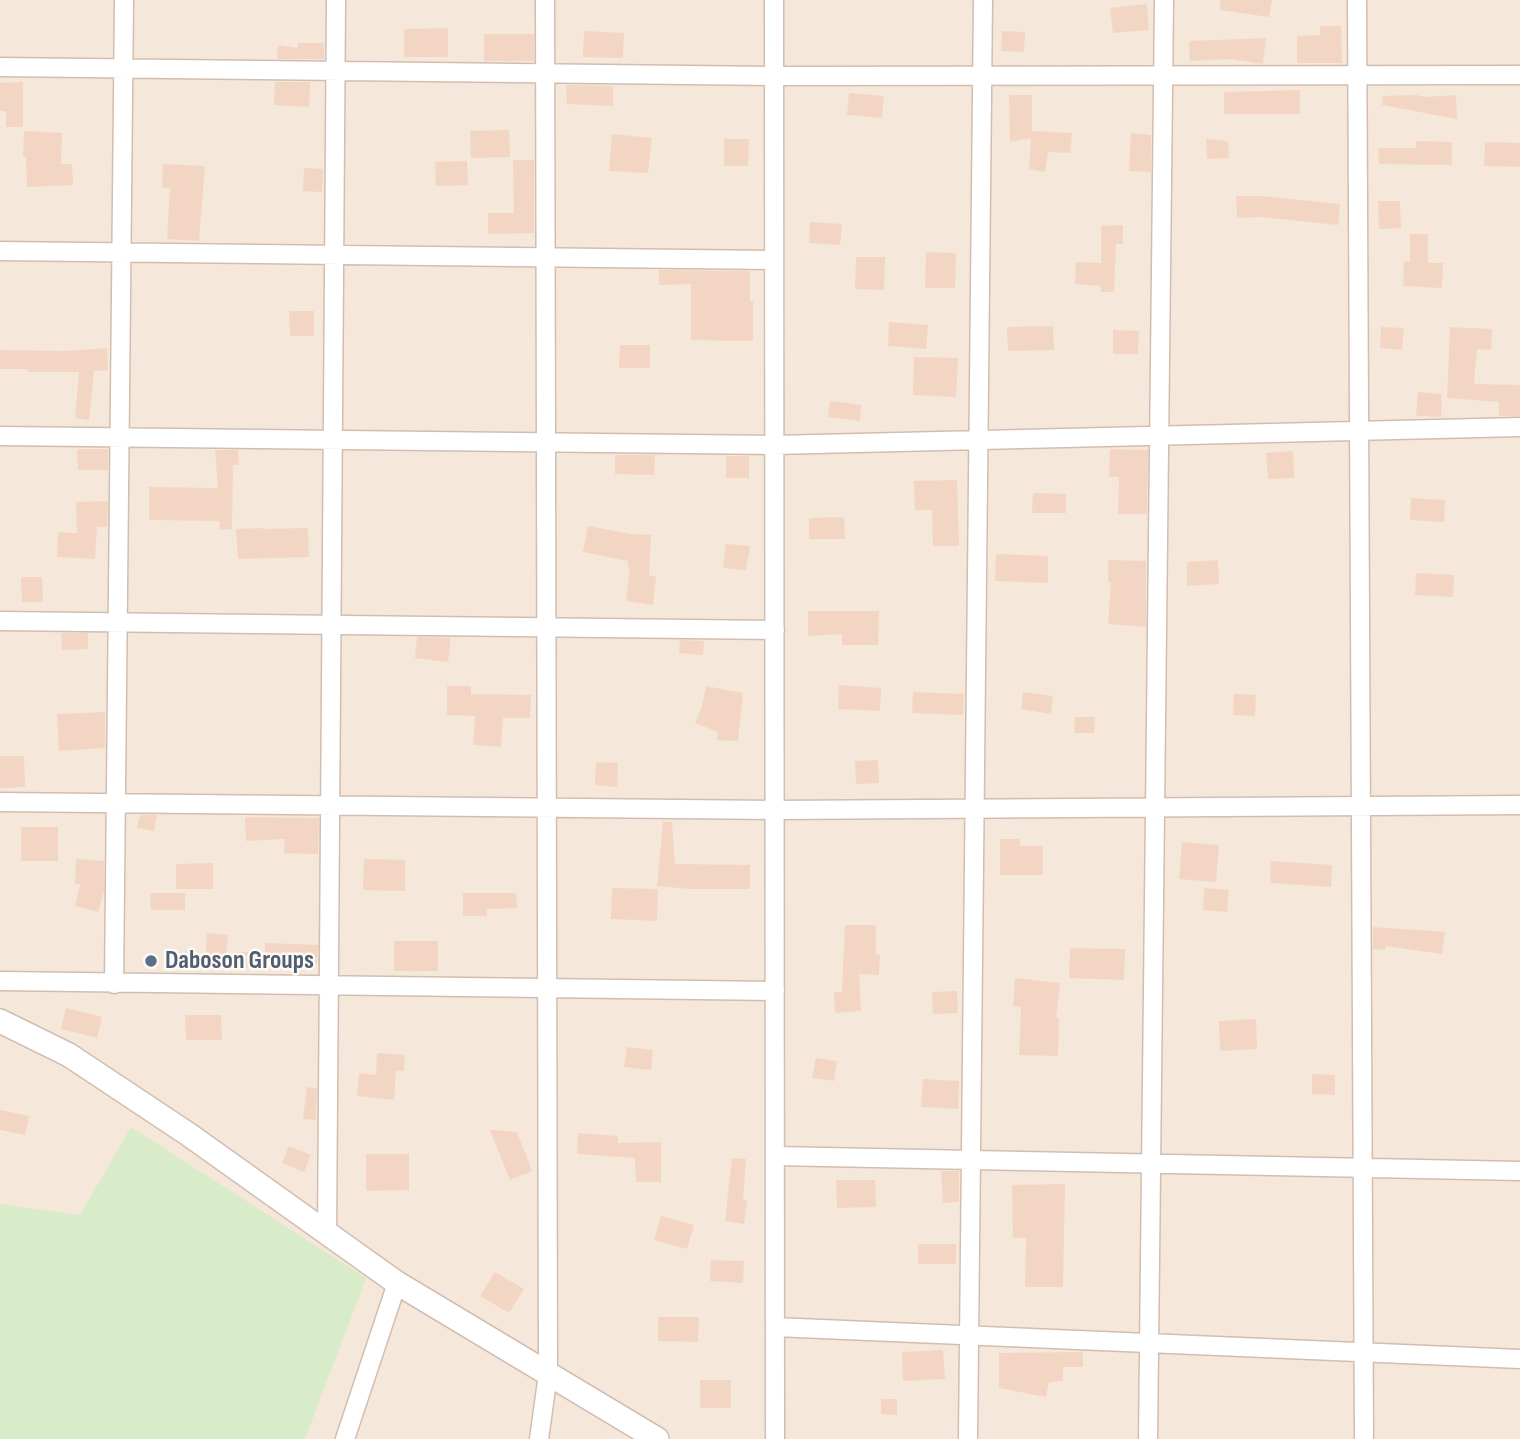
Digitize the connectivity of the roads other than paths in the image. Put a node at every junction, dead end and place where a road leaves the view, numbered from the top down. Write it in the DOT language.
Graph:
graph roads {
  1 [pos="124,0"];
  2 [pos="335,0"];
  3 [pos="545,0"];
  4 [pos="774,0"];
  5 [pos="982,0"];
  6 [pos="1164,0"];
  7 [pos="1357,0"];
  8 [pos="0,66"];
  9 [pos="124,68"];
  10 [pos="335,71"];
  11 [pos="545,73"];
  12 [pos="1357,75"];
  13 [pos="1520,75"];
  14 [pos="774,76"];
  15 [pos="981,76"];
  16 [pos="1163,76"];
  17 [pos="0,251"];
  18 [pos="122,253"];
  19 [pos="334,255"];
  20 [pos="545,258"];
  21 [pos="774,260"];
  22 [pos="1520,428"];
  23 [pos="1359,431"];
  24 [pos="0,436"];
  25 [pos="1159,436"];
  26 [pos="120,438"];
  27 [pos="333,440"];
  28 [pos="977,440"];
  29 [pos="546,443"];
  30 [pos="775,445"];
  31 [pos="0,621"];
  32 [pos="118,622"];
  33 [pos="332,625"];
  34 [pos="546,628"];
  35 [pos="775,630"];
  36 [pos="0,802"];
  37 [pos="116,803"];
  38 [pos="330,805"];
  39 [pos="1520,805"];
  40 [pos="1360,807"];
  41 [pos="547,808"];
  42 [pos="1155,808"];
  43 [pos="775,810"];
  44 [pos="974,810"];
  45 [pos="0,981"];
  46 [pos="114,984"];
  47 [pos="329,986"];
  48 [pos="547,988"];
  49 [pos="775,991"];
  50 [pos="0,1021"];
  51 [pos="775,1156"];
  52 [pos="970,1160"];
  53 [pos="1151,1164"];
  54 [pos="1362,1168"];
  55 [pos="1520,1171"];
  56 [pos="327,1234"];
  57 [pos="397,1283"];
  58 [pos="775,1327"];
  59 [pos="969,1335"];
  60 [pos="1149,1343"];
  61 [pos="1363,1352"];
  62 [pos="1520,1359"];
  63 [pos="548,1374"];
  64 [pos="345,1439"];
  65 [pos="539,1439"];
  66 [pos="657,1439"];
  67 [pos="775,1439"];
  68 [pos="968,1439"];
  69 [pos="1148,1439"];
  70 [pos="1364,1439"];
  1 -- 9 [label="street"];
  2 -- 10 [label="street"];
  3 -- 11 [label="street"];
  4 -- 14 [label="street"];
  5 -- 15 [label="street"];
  6 -- 16 [label="street"];
  7 -- 12 [label="street"];
  8 -- 9 [label="street"];
  9 -- 10 [label="street"];
  9 -- 18 [label="street"];
  10 -- 11 [label="street"];
  10 -- 19 [label="street"];
  11 -- 14 [label="street"];
  11 -- 20 [label="street"];
  12 -- 13 [label="street"];
  12 -- 16 [label="street"];
  12 -- 23 [label="street"];
  14 -- 15 [label="street"];
  14 -- 21 [label="street"];
  15 -- 16 [label="street"];
  15 -- 28 [label="street"];
  16 -- 25 [label="street"];
  17 -- 18 [label="street"];
  18 -- 19 [label="street"];
  18 -- 26 [label="street"];
  19 -- 20 [label="street"];
  19 -- 27 [label="street"];
  20 -- 21 [label="street"];
  20 -- 29 [label="street"];
  21 -- 30 [label="street"];
  22 -- 23 [label="street"];
  23 -- 25 [label="street"];
  23 -- 40 [label="street"];
  24 -- 26 [label="street"];
  25 -- 28 [label="street"];
  25 -- 42 [label="street"];
  26 -- 27 [label="street"];
  26 -- 32 [label="street"];
  27 -- 29 [label="street"];
  27 -- 33 [label="street"];
  28 -- 30 [label="street"];
  28 -- 44 [label="street"];
  29 -- 30 [label="street"];
  29 -- 34 [label="street"];
  30 -- 35 [label="street"];
  31 -- 32 [label="street"];
  32 -- 33 [label="street"];
  32 -- 37 [label="street"];
  33 -- 34 [label="street"];
  33 -- 38 [label="street"];
  34 -- 35 [label="street"];
  34 -- 41 [label="street"];
  35 -- 43 [label="street"];
  36 -- 37 [label="street"];
  37 -- 38 [label="street"];
  37 -- 46 [label="street"];
  38 -- 41 [label="street"];
  38 -- 47 [label="street"];
  39 -- 40 [label="street"];
  40 -- 42 [label="street"];
  40 -- 54 [label="street"];
  41 -- 43 [label="street"];
  41 -- 48 [label="street"];
  42 -- 44 [label="street"];
  42 -- 53 [label="street"];
  43 -- 44 [label="street"];
  43 -- 49 [label="street"];
  44 -- 52 [label="street"];
  45 -- 46 [label="street"];
  46 -- 47 [label="street"];
  47 -- 48 [label="street"];
  47 -- 56 [label="street"];
  48 -- 49 [label="street"];
  48 -- 63 [label="street"];
  49 -- 51 [label="street"];
  50 -- 56 [label="street"];
  51 -- 52 [label="street"];
  51 -- 58 [label="street"];
  52 -- 53 [label="street"];
  52 -- 59 [label="street"];
  53 -- 54 [label="street"];
  53 -- 60 [label="street"];
  54 -- 55 [label="street"];
  54 -- 61 [label="street"];
  56 -- 57 [label="street"];
  57 -- 63 [label="street"];
  57 -- 64 [label="street"];
  58 -- 59 [label="street"];
  58 -- 67 [label="street"];
  59 -- 60 [label="street"];
  59 -- 68 [label="street"];
  60 -- 61 [label="street"];
  60 -- 69 [label="street"];
  61 -- 62 [label="street"];
  61 -- 70 [label="street"];
  63 -- 65 [label="street"];
  63 -- 66 [label="street"];
}
